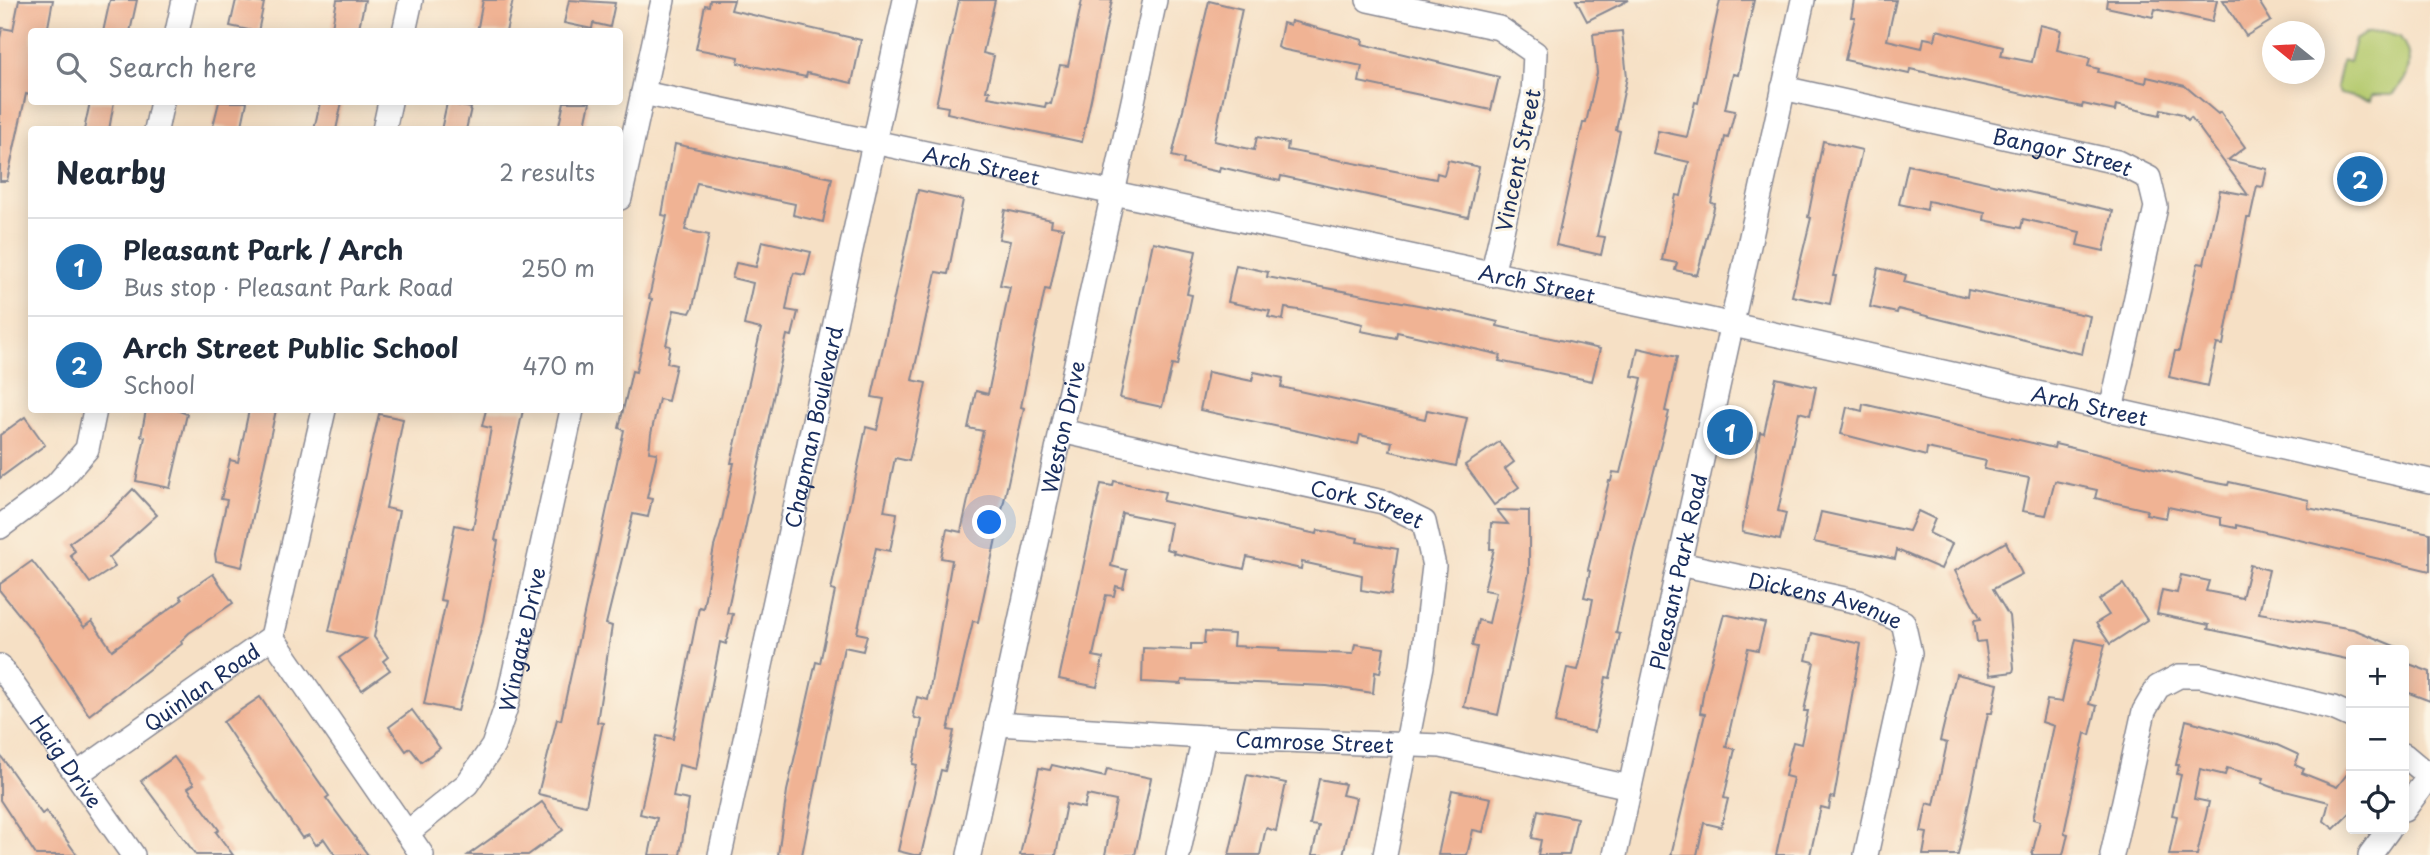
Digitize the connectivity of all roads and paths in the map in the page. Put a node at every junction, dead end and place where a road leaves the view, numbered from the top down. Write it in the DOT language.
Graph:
graph roads {
  1 [pos="184,0"];
  2 [pos="411,0"];
  3 [pos="663,0"];
  4 [pos="905,0"];
  5 [pos="1155,0"];
  6 [pos="1368,0"];
  7 [pos="1803,0"];
  8 [pos="178,28"];
  9 [pos="405,28"];
  10 [pos="1783,88"];
  11 [pos="643,93"];
  12 [pos="161,105"];
  13 [pos="389,105"];
  14 [pos="157,126"];
  15 [pos="385,126"];
  16 [pos="873,140"];
  17 [pos="623,184"];
  18 [pos="1114,194"];
  19 [pos="1492,275"];
  20 [pos="1733,326"];
  21 [pos="2111,410"];
  22 [pos="94,413"];
  23 [pos="323,413"];
  24 [pos="571,413"];
  25 [pos="1061,431"];
  26 [pos="2430,481"];
  27 [pos="0,527"];
  28 [pos="1680,564"];
  29 [pos="272,637"];
  30 [pos="0,666"];
  31 [pos="2346,714"];
  32 [pos="997,724"];
  33 [pos="1204,737"];
  34 [pos="1409,743"];
  35 [pos="2409,759"];
  36 [pos="77,774"];
  37 [pos="2430,775"];
  38 [pos="1630,787"];
  39 [pos="2409,803"];
  40 [pos="407,833"];
  41 [pos="2385,834"];
  42 [pos="133,855"];
  43 [pos="422,855"];
  44 [pos="720,855"];
  45 [pos="969,855"];
  46 [pos="1178,855"];
  47 [pos="1385,855"];
  48 [pos="1615,855"];
  49 [pos="1866,855"];
  50 [pos="2112,855"];
  51 [pos="2370,855"];
  1 -- 8 [label="street"];
  2 -- 9 [label="street"];
  3 -- 11 [label="street"];
  4 -- 16 [label="street, Chapman Boulevard"];
  5 -- 18 [label="street, Weston Drive"];
  6 -- 19 [label="street, Vincent Street"];
  7 -- 10 [label="street, Pleasant Park Road"];
  10 -- 20 [label="street, Pleasant Park Road"];
  10 -- 21 [label="street, Bangor Street"];
  11 -- 16 [label="street, Arch Street"];
  11 -- 17 [label="street"];
  12 -- 14 [label="street"];
  13 -- 15 [label="street"];
  16 -- 18 [label="street, Arch Street"];
  16 -- 44 [label="street, Chapman Boulevard"];
  18 -- 19 [label="street, Arch Street"];
  18 -- 25 [label="street, Weston Drive"];
  19 -- 20 [label="street, Arch Street"];
  20 -- 21 [label="street, Arch Street"];
  20 -- 28 [label="street, Pleasant Park Road"];
  21 -- 26 [label="street, Arch Street"];
  22 -- 27 [label="street"];
  23 -- 29 [label="street, Quinlan Road"];
  24 -- 40 [label="street, Wingate Drive"];
  25 -- 32 [label="street, Weston Drive"];
  25 -- 34 [label="street, Cork Street"];
  28 -- 38 [label="street, Pleasant Park Road"];
  28 -- 49 [label="street, Dickens Avenue"];
  29 -- 36 [label="street, Quinlan Road"];
  29 -- 40 [label="street"];
  30 -- 36 [label="street, Haig Drive"];
  31 -- 50 [label="street"];
  32 -- 33 [label="street, Camrose Street"];
  32 -- 45 [label="street, Weston Drive"];
  33 -- 34 [label="street, Camrose Street"];
  33 -- 46 [label="street"];
  34 -- 38 [label="street, Camrose Street"];
  34 -- 47 [label="street, Cork Street"];
  35 -- 37 [label="street"];
  36 -- 42 [label="street, Haig Drive"];
  37 -- 39 [label="street"];
  38 -- 48 [label="street, Pleasant Park Road"];
  40 -- 43 [label="street"];
  41 -- 51 [label="street"];
}
